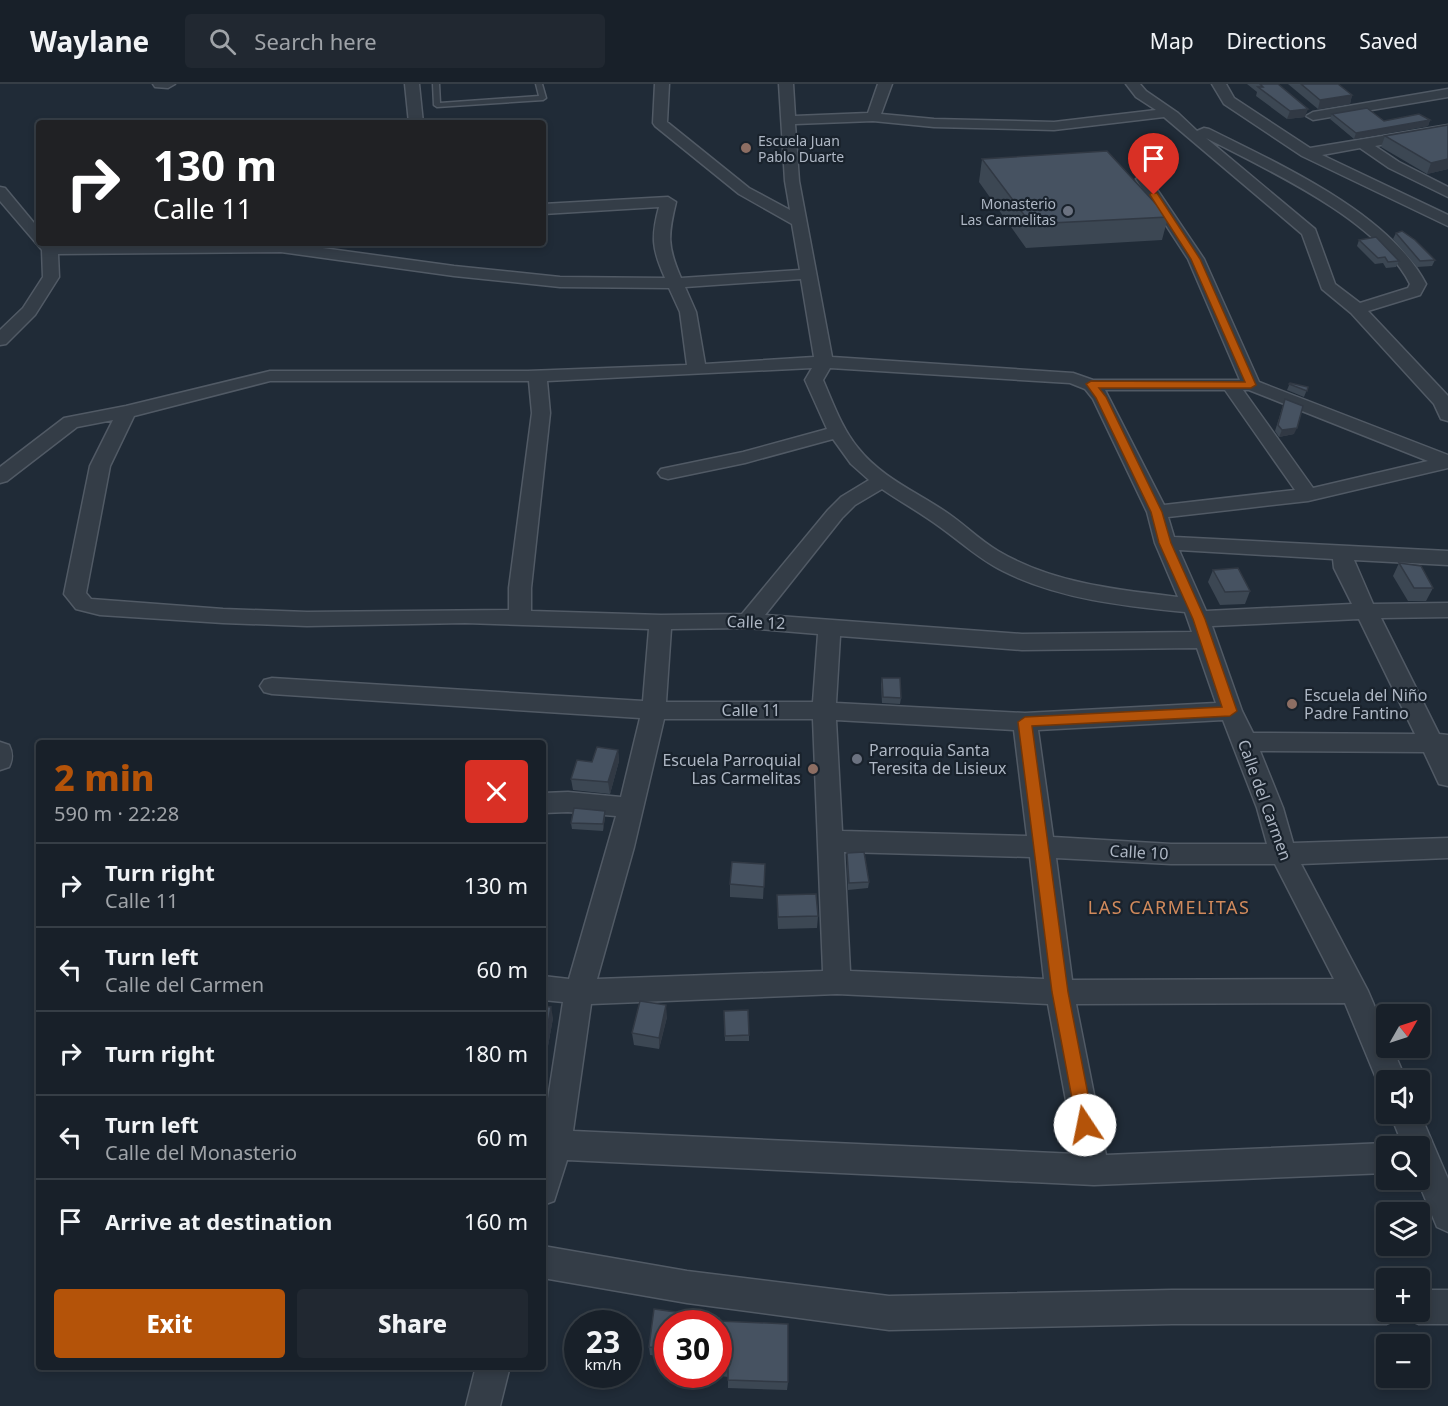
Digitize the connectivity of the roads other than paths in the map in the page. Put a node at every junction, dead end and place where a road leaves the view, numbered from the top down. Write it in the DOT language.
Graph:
graph roads {
  1 [pos="160,84"];
  2 [pos="168,84"];
  3 [pos="412,84"];
  4 [pos="436,84"];
  5 [pos="539,84"];
  6 [pos="662,84"];
  7 [pos="786,84"];
  8 [pos="885,84"];
  9 [pos="1133,84"];
  10 [pos="1219,84"];
  11 [pos="1448,93"];
  12 [pos="1352,95"];
  13 [pos="1367,107"];
  14 [pos="1167,113"];
  15 [pos="873,117"];
  16 [pos="416,120"];
  17 [pos="788,120"];
  18 [pos="1448,129"];
  19 [pos="1356,145"];
  20 [pos="1307,153"];
  21 [pos="1143,179"];
  22 [pos="0,191"];
  23 [pos="1448,193"];
  24 [pos="688,200"];
  25 [pos="668,202"];
  26 [pos="546,209"];
  27 [pos="798,221"];
  28 [pos="1448,221"];
  29 [pos="36,234"];
  30 [pos="1448,236"];
  31 [pos="44,246"];
  32 [pos="202,246"];
  33 [pos="808,274"];
  34 [pos="677,283"];
  35 [pos="1358,309"];
  36 [pos="0,340"];
  37 [pos="824,362"];
  38 [pos="697,370"];
  39 [pos="538,376"];
  40 [pos="1091,384"];
  41 [pos="1251,385"];
  42 [pos="1231,386"];
  43 [pos="126,412"];
  44 [pos="1448,415"];
  45 [pos="839,432"];
  46 [pos="1448,462"];
  47 [pos="668,473"];
  48 [pos="0,477"];
  49 [pos="883,480"];
  50 [pos="1308,495"];
  51 [pos="1157,512"];
  52 [pos="1165,543"];
  53 [pos="1342,553"];
  54 [pos="1448,558"];
  55 [pos="1448,610"];
  56 [pos="1366,612"];
  57 [pos="520,616"];
  58 [pos="748,621"];
  59 [pos="661,622"];
  60 [pos="1199,622"];
  61 [pos="830,626"];
  62 [pos="272,687"];
  63 [pos="654,710"];
  64 [pos="824,711"];
  65 [pos="1230,711"];
  66 [pos="1025,722"];
  67 [pos="1245,742"];
  68 [pos="1440,743"];
  69 [pos="0,751"];
  70 [pos="0,761"];
  71 [pos="1448,777"];
  72 [pos="546,803"];
  73 [pos="630,808"];
  74 [pos="829,841"];
  75 [pos="1042,847"];
  76 [pos="1448,848"];
  77 [pos="1283,854"];
  78 [pos="837,982"];
  79 [pos="546,988"];
  80 [pos="1354,991"];
  81 [pos="579,992"];
  82 [pos="1060,992"];
  83 [pos="1388,1070"];
  84 [pos="556,1145"];
  85 [pos="1376,1158"];
  86 [pos="1094,1170"];
  87 [pos="1430,1174"];
  88 [pos="546,1180"];
  89 [pos="1445,1201"];
  90 [pos="546,1263"];
  91 [pos="1376,1307"];
  92 [pos="1430,1307"];
  93 [pos="1448,1307"];
  94 [pos="492,1370"];
  95 [pos="483,1406"];
  1 -- 2 [label="street"];
  3 -- 16 [label="street"];
  4 -- 5 [label="lane"];
  6 -- 27 [label="street"];
  7 -- 17 [label="street"];
  8 -- 15 [label="street"];
  9 -- 14 [label="street"];
  10 -- 20 [label="street"];
  11 -- 13 [label="street"];
  12 -- 13 [label="street"];
  13 -- 19 [label="street"];
  14 -- 15 [label="street"];
  14 -- 35 [label="street"];
  14 -- 35 [label="street"];
  15 -- 17 [label="street"];
  17 -- 27 [label="street"];
  18 -- 19 [label="street"];
  19 -- 20 [label="street"];
  19 -- 23 [label="street"];
  20 -- 28 [label="street"];
  20 -- 30 [label="street"];
  21 -- 41 [label="street"];
  22 -- 29 [label="street"];
  24 -- 25 [label="street"];
  25 -- 26 [label="street"];
  25 -- 34 [label="street"];
  27 -- 33 [label="street"];
  31 -- 36 [label="street"];
  32 -- 34 [label="street"];
  33 -- 34 [label="street"];
  33 -- 37 [label="street"];
  34 -- 38 [label="street"];
  35 -- 44 [label="street"];
  37 -- 38 [label="street"];
  37 -- 40 [label="street"];
  37 -- 45 [label="street"];
  38 -- 39 [label="street"];
  39 -- 43 [label="street"];
  39 -- 57 [label="street"];
  40 -- 42 [label="street"];
  40 -- 51 [label="street, Calle del Carmen"];
  41 -- 42 [label="street"];
  41 -- 46 [label="street"];
  42 -- 50 [label="street"];
  43 -- 48 [label="street"];
  43 -- 57 [label="street, Calle 12"];
  45 -- 47 [label="street"];
  45 -- 49 [label="street"];
  46 -- 50 [label="street"];
  49 -- 58 [label="street"];
  49 -- 60 [label="street"];
  50 -- 51 [label="street"];
  51 -- 52 [label="street, Calle del Carmen"];
  52 -- 53 [label="street"];
  52 -- 60 [label="street, Calle del Carmen"];
  53 -- 54 [label="street"];
  53 -- 56 [label="street"];
  55 -- 56 [label="street"];
  56 -- 60 [label="street"];
  56 -- 68 [label="street"];
  57 -- 59 [label="street, Calle 12"];
  58 -- 59 [label="street, Calle 12"];
  58 -- 61 [label="street, Calle 12"];
  59 -- 63 [label="street"];
  60 -- 61 [label="street, Calle 12"];
  60 -- 65 [label="street, Calle del Carmen"];
  61 -- 64 [label="street"];
  62 -- 63 [label="street, Calle 11"];
  63 -- 64 [label="street, Calle 11"];
  63 -- 73 [label="street"];
  64 -- 66 [label="street, Calle 11"];
  64 -- 74 [label="street"];
  65 -- 66 [label="street, Calle 11"];
  65 -- 67 [label="street, Calle del Carmen"];
  66 -- 75 [label="street"];
  67 -- 68 [label="street"];
  67 -- 77 [label="street, Calle del Carmen"];
  68 -- 71 [label="street"];
  69 -- 70 [label="street"];
  72 -- 73 [label="street"];
  73 -- 81 [label="street"];
  74 -- 75 [label="street, Calle 10"];
  74 -- 78 [label="street"];
  75 -- 77 [label="street, Calle 10"];
  75 -- 82 [label="street"];
  76 -- 77 [label="street, Calle 10"];
  77 -- 80 [label="street, Calle del Carmen"];
  78 -- 81 [label="street"];
  78 -- 82 [label="street"];
  79 -- 81 [label="street"];
  80 -- 82 [label="street"];
  80 -- 83 [label="street, Calle del Carmen"];
  81 -- 84 [label="street"];
  82 -- 86 [label="street"];
  84 -- 86 [label="street"];
  84 -- 88 [label="street"];
  85 -- 86 [label="street"];
  87 -- 89 [label="street"];
  90 -- 91 [label="street"];
  92 -- 93 [label="street"];
  94 -- 95 [label="street"];
}
